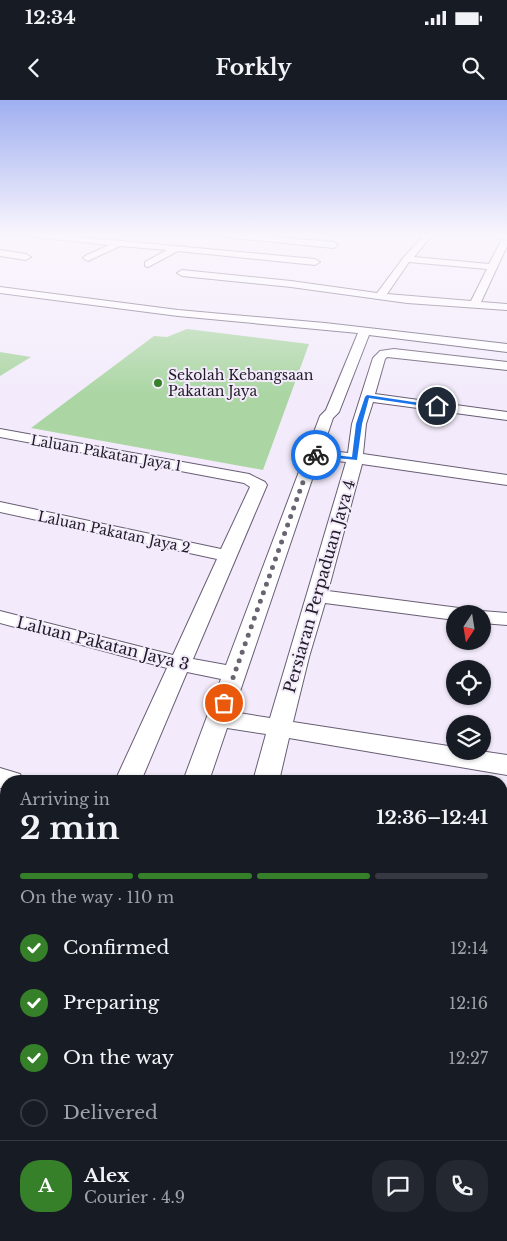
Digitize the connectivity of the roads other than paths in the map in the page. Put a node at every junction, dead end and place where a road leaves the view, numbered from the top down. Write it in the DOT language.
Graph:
graph roads {
  1 [pos="322,288"];
  2 [pos="386,288"];
  3 [pos="481,288"];
  4 [pos="0,293"];
  5 [pos="380,296"];
  6 [pos="474,305"];
  7 [pos="507,307"];
  8 [pos="259,323"];
  9 [pos="406,336"];
  10 [pos="351,343"];
  11 [pos="451,344"];
  12 [pos="507,349"];
  13 [pos="507,366"];
  14 [pos="367,397"];
  15 [pos="507,416"];
  16 [pos="0,433"];
  17 [pos="313,454"];
  18 [pos="355,459"];
  19 [pos="507,480"];
  20 [pos="0,508"];
  21 [pos="228,556"];
  22 [pos="317,596"];
  23 [pos="446,612"];
  24 [pos="0,617"];
  25 [pos="491,617"];
  26 [pos="507,619"];
  27 [pos="181,664"];
  28 [pos="235,674"];
  29 [pos="218,718"];
  30 [pos="280,728"];
  31 [pos="507,765"];
  32 [pos="131,775"];
  33 [pos="198,775"];
  34 [pos="268,775"];
  1 -- 5 [label="street"];
  2 -- 5 [label="street"];
  3 -- 6 [label="street"];
  4 -- 8 [label="street"];
  5 -- 6 [label="street"];
  6 -- 7 [label="street"];
  8 -- 9 [label="street"];
  8 -- 10 [label="street"];
  8 -- 10 [label="street"];
  9 -- 10 [label="street"];
  9 -- 12 [label="street"];
  10 -- 11 [label="street"];
  10 -- 11 [label="street"];
  10 -- 17 [label="street"];
  11 -- 12 [label="street"];
  13 -- 14 [label="street, Persiaran Perpaduan Jaya 4"];
  14 -- 15 [label="street"];
  14 -- 18 [label="street, Persiaran Perpaduan Jaya 4"];
  16 -- 21 [label="street, Laluan Pakatan Jaya 1"];
  17 -- 18 [label="street"];
  17 -- 28 [label="street"];
  18 -- 19 [label="street"];
  18 -- 22 [label="street, Persiaran Perpaduan Jaya 4"];
  20 -- 21 [label="street, Laluan Pakatan Jaya 2"];
  21 -- 27 [label="street"];
  22 -- 23 [label="street"];
  22 -- 30 [label="street, Persiaran Perpaduan Jaya 4"];
  24 -- 27 [label="street, Laluan Pakatan Jaya 3"];
  25 -- 26 [label="street"];
  27 -- 28 [label="street, Laluan Pakatan Jaya 3"];
  27 -- 32 [label="street"];
  28 -- 29 [label="street"];
  29 -- 30 [label="street"];
  29 -- 33 [label="street"];
  30 -- 31 [label="street"];
  30 -- 34 [label="street, Persiaran Perpaduan Jaya 4"];
}
